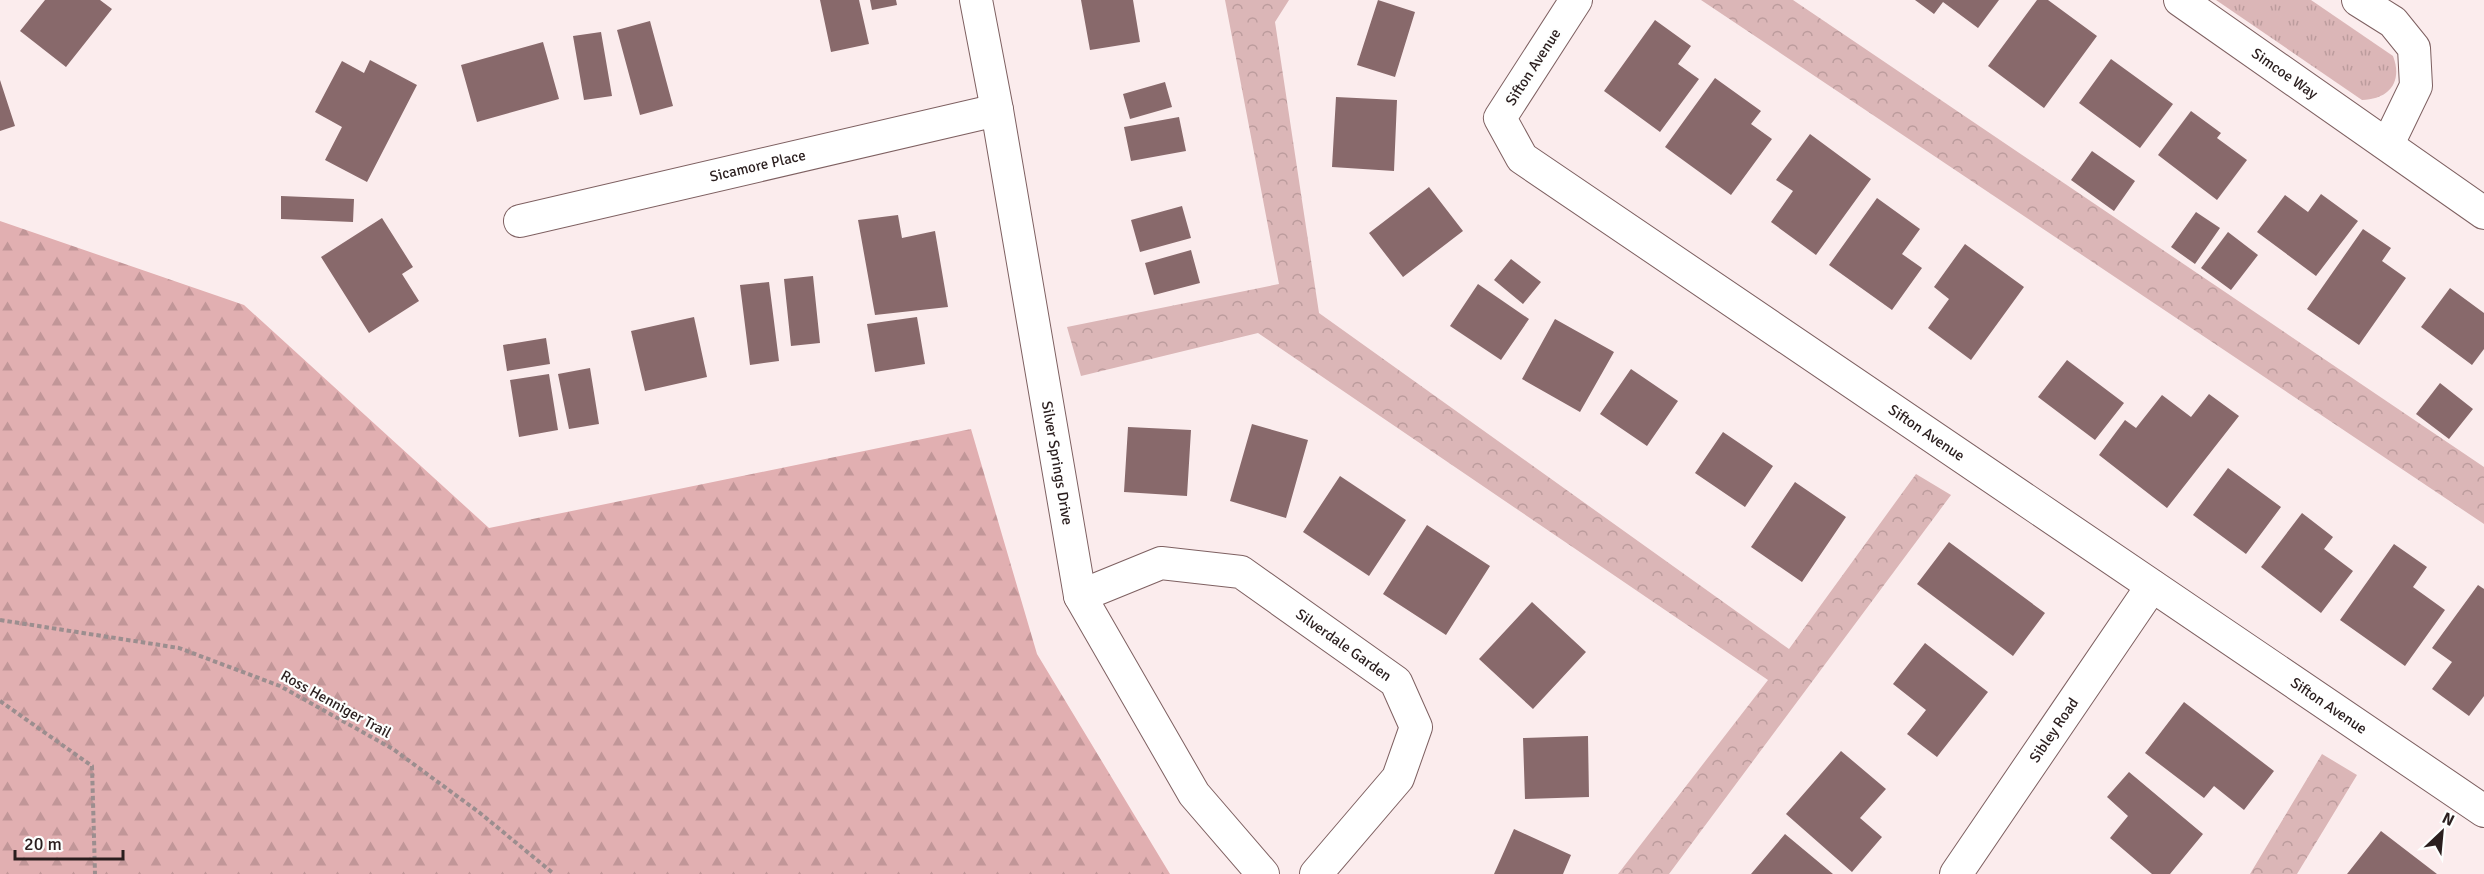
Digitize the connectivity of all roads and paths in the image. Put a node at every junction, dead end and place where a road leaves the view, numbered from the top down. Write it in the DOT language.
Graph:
graph roads {
  1 [pos="976,0"];
  2 [pos="1576,0"];
  3 [pos="2180,0"];
  4 [pos="2358,0"];
  5 [pos="997,110"];
  6 [pos="2388,144"];
  7 [pos="2484,213"];
  8 [pos="520,221"];
  9 [pos="2152,586"];
  10 [pos="1080,596"];
  11 [pos="0,620"];
  12 [pos="0,701"];
  13 [pos="2484,811"];
  14 [pos="95,874"];
  15 [pos="554,874"];
  16 [pos="1263,874"];
  17 [pos="1316,874"];
  18 [pos="1956,874"];
  1 -- 5 [label="street, Silver Springs Drive"];
  2 -- 9 [label="street, Sifton Avenue"];
  3 -- 6 [label="street, Simcoe Way"];
  4 -- 6 [label="street"];
  5 -- 8 [label="street, Sicamore Place"];
  5 -- 10 [label="street, Silver Springs Drive"];
  6 -- 7 [label="street, Simcoe Way"];
  9 -- 13 [label="street, Sifton Avenue"];
  9 -- 18 [label="street, Sibley Road"];
  10 -- 16 [label="street, Silver Springs Drive"];
  10 -- 17 [label="street, Silverdale Garden"];
  11 -- 15 [label="path, Ross Henniger Trail"];
  12 -- 14 [label="path"];
}
